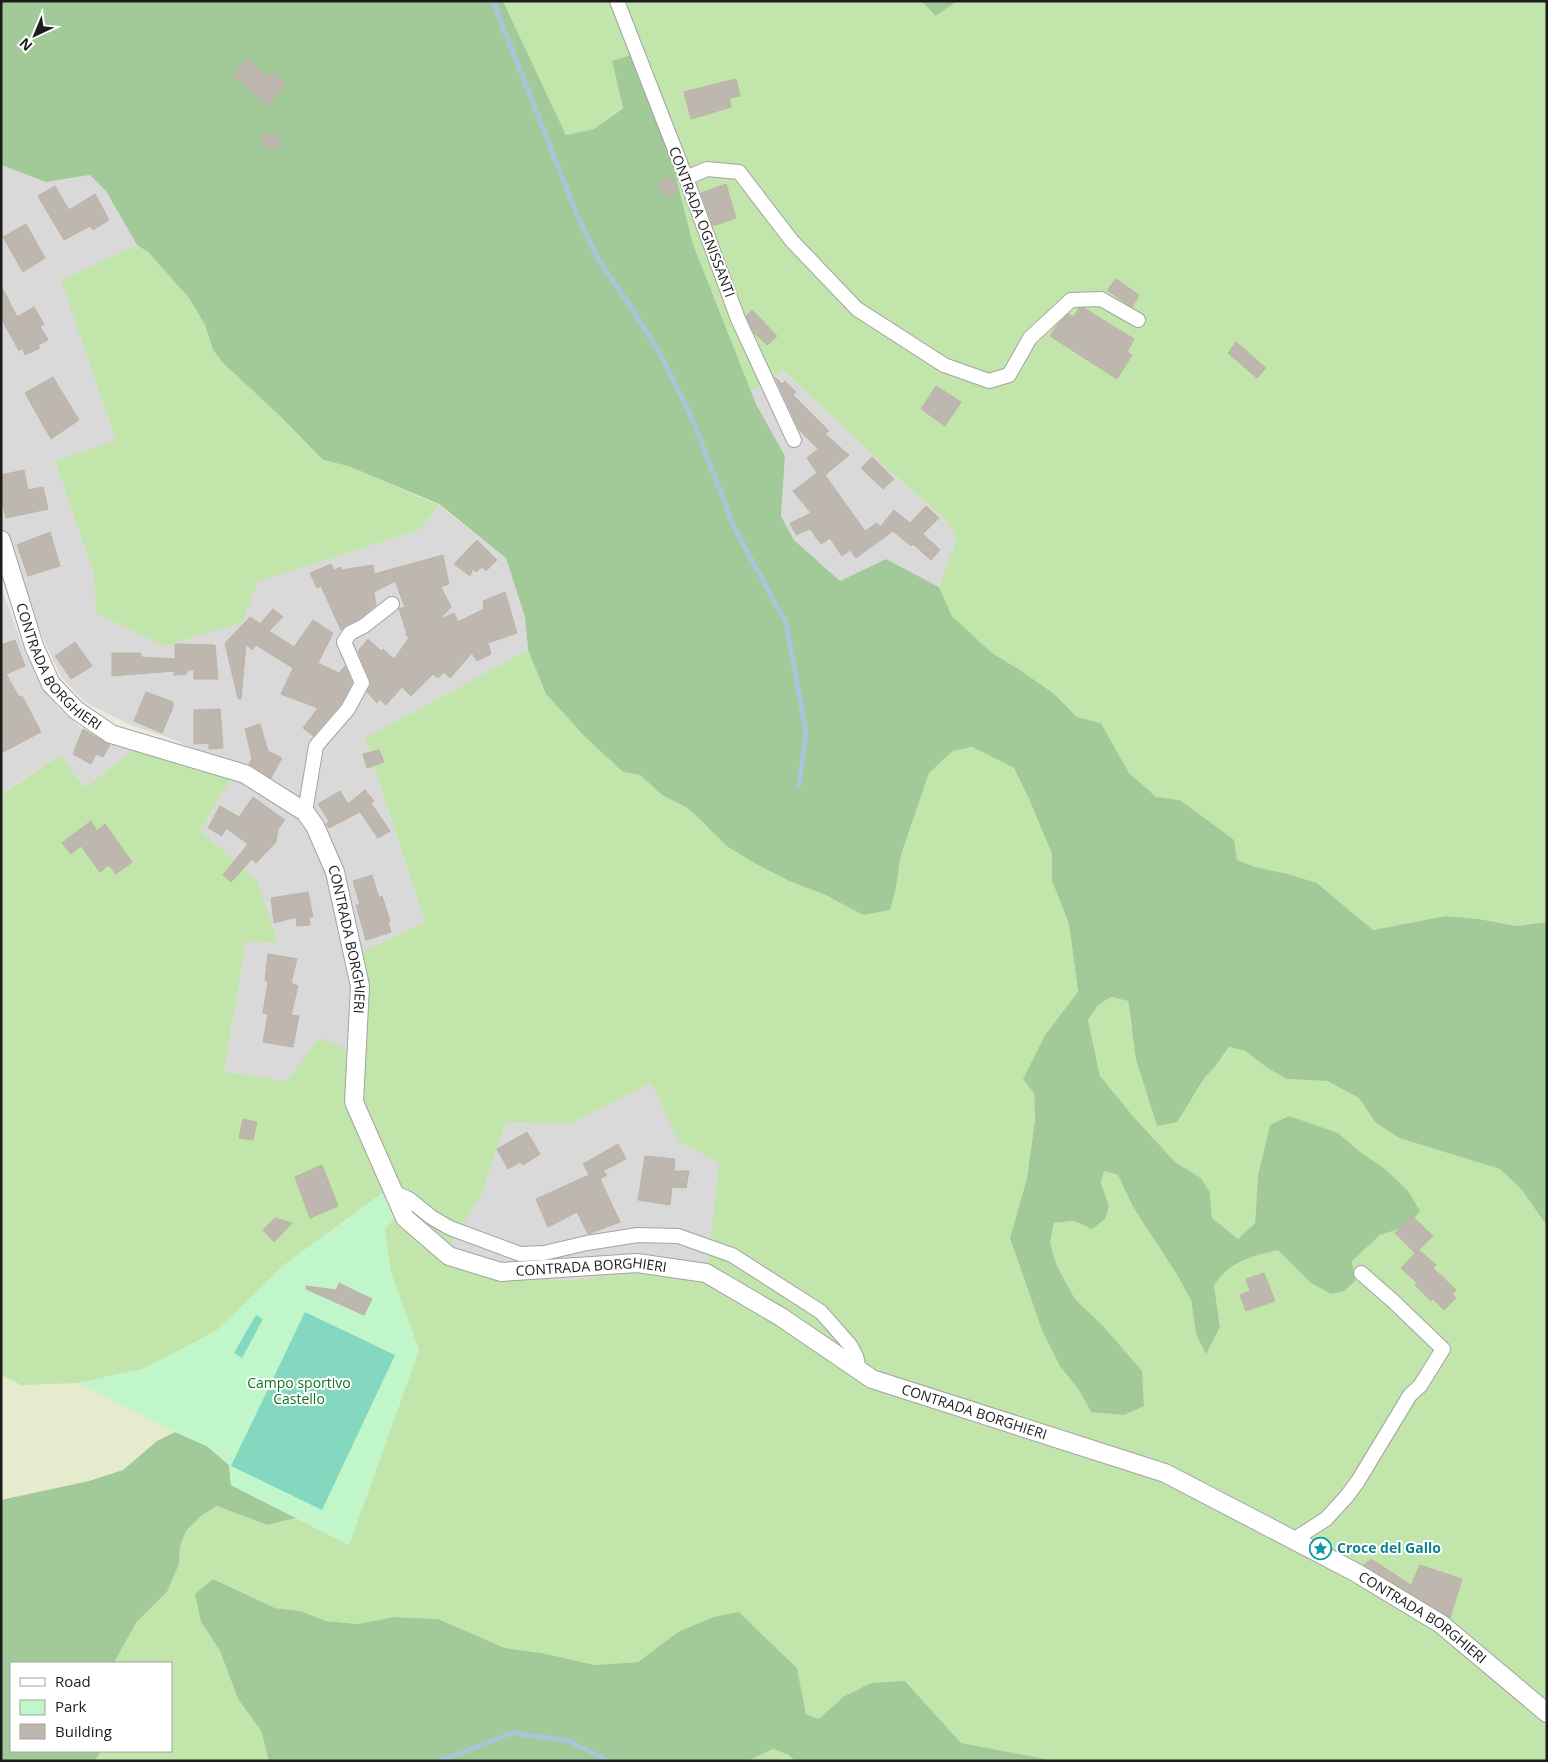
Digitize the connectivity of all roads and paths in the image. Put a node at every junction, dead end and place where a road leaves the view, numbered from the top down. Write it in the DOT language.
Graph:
graph roads {
  1 [pos="616,1"];
  2 [pos="686,178"];
  3 [pos="1138,320"];
  4 [pos="794,440"];
  5 [pos="1,540"];
  6 [pos="392,604"];
  7 [pos="304,812"];
  8 [pos="393,1192"];
  9 [pos="1361,1273"];
  10 [pos="859,1370"];
  11 [pos="1294,1540"];
  12 [pos="1547,1713"];
  1 -- 2 [label="street, CONTRADA OGNISSANTI"];
  2 -- 3 [label="street"];
  2 -- 4 [label="street, CONTRADA OGNISSANTI"];
  5 -- 7 [label="street, CONTRADA BORGHIERI"];
  6 -- 7 [label="street"];
  7 -- 8 [label="street, CONTRADA BORGHIERI"];
  8 -- 10 [label="street, CONTRADA BORGHIERI"];
  8 -- 10 [label="street"];
  9 -- 11 [label="street"];
  10 -- 11 [label="street, CONTRADA BORGHIERI"];
  11 -- 12 [label="street, CONTRADA BORGHIERI"];
}
